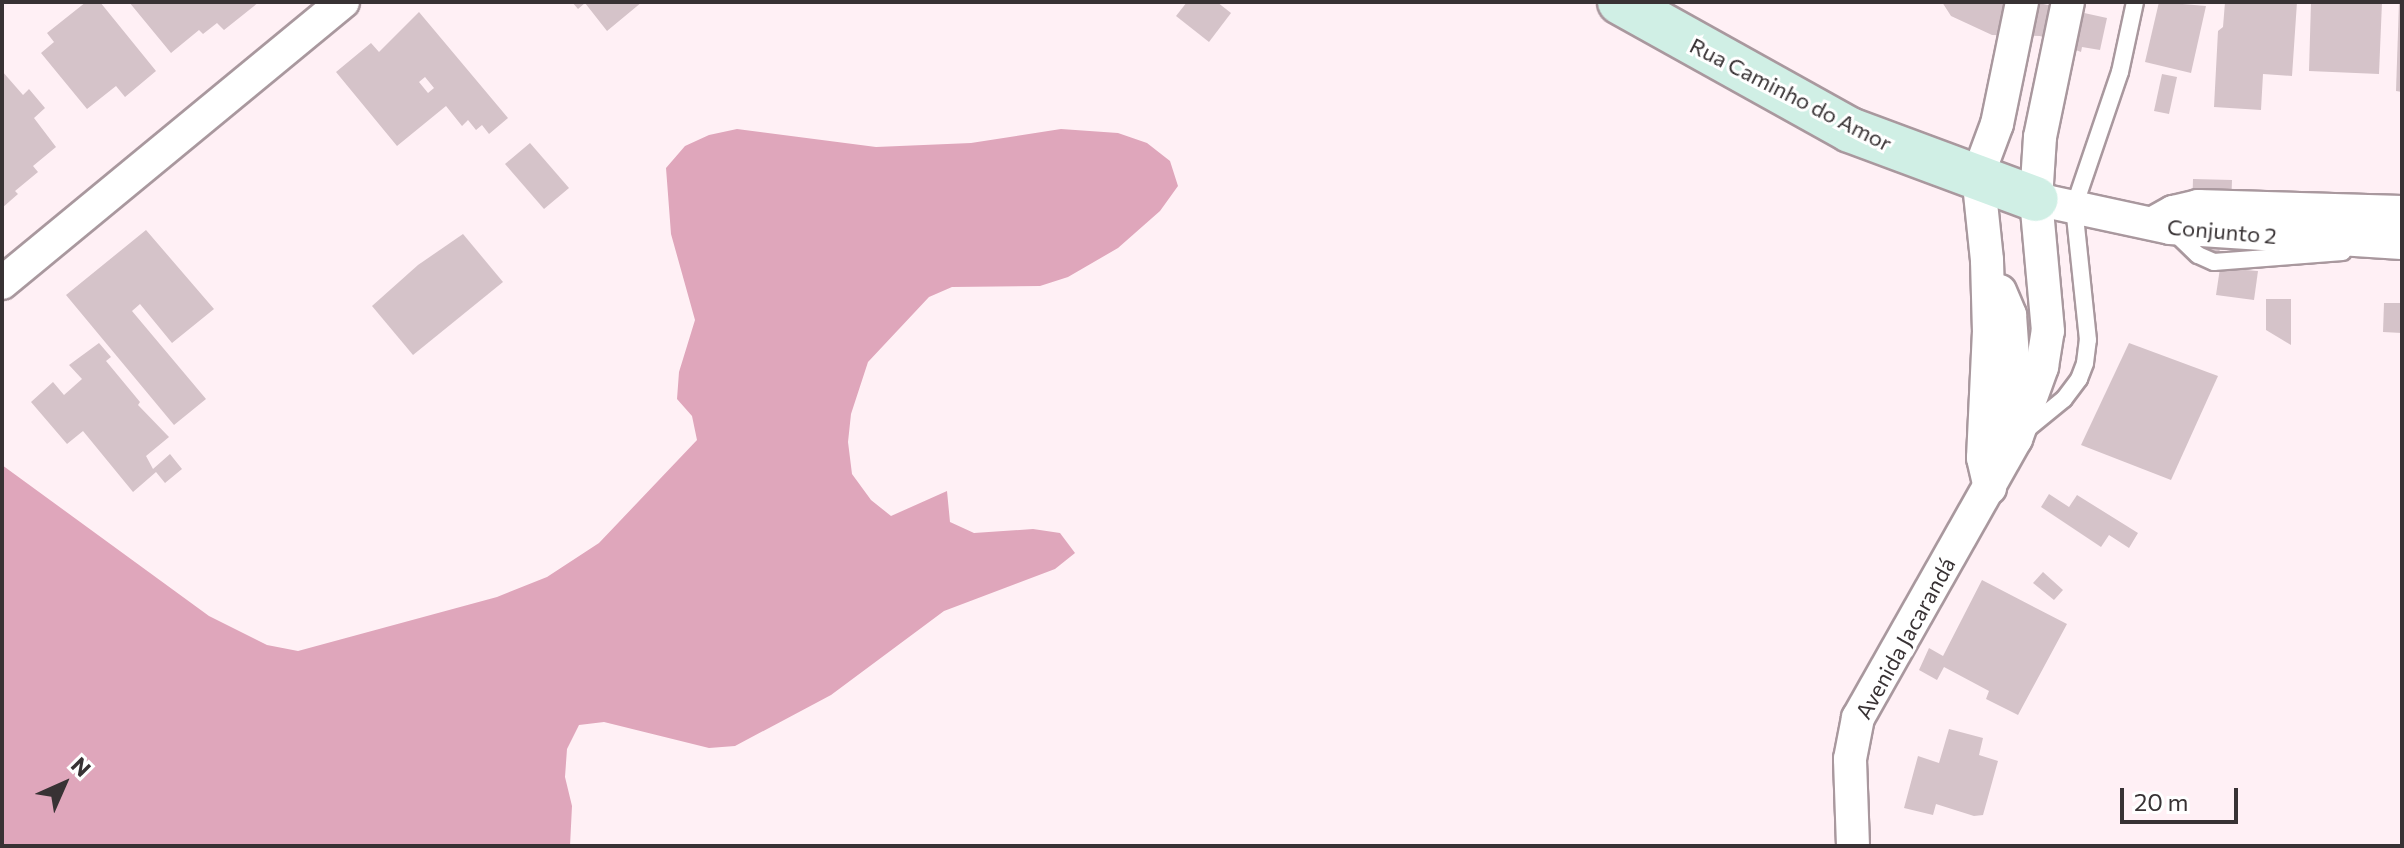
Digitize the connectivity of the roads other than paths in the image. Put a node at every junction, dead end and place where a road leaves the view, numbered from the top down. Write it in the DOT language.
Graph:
graph roads {
  1 [pos="343,2"];
  2 [pos="1620,2"];
  3 [pos="2022,2"];
  4 [pos="2068,2"];
  5 [pos="2135,2"];
  6 [pos="1978,175"];
  7 [pos="2055,203"];
  8 [pos="2380,222"];
  9 [pos="2161,226"];
  10 [pos="2402,243"];
  11 [pos="2,283"];
  12 [pos="1986,473"];
  13 [pos="1853,846"];
  1 -- 11 [label="street"];
  2 -- 6 [label="street, Rua Caminho do Amor"];
  3 -- 6 [label="street"];
  4 -- 7 [label="street, Avenida Jacarandá"];
  5 -- 7 [label="lane"];
  6 -- 7 [label="street, Rua Caminho do Amor"];
  6 -- 12 [label="street"];
  7 -- 9 [label="street, Rua Caminho do Amor"];
  7 -- 12 [label="street, Avenida Jacarandá"];
  8 -- 9 [label="street, Conjunto 2"];
  8 -- 10 [label="street, Conjunto 2"];
  12 -- 13 [label="street, Avenida Jacarandá"];
}
